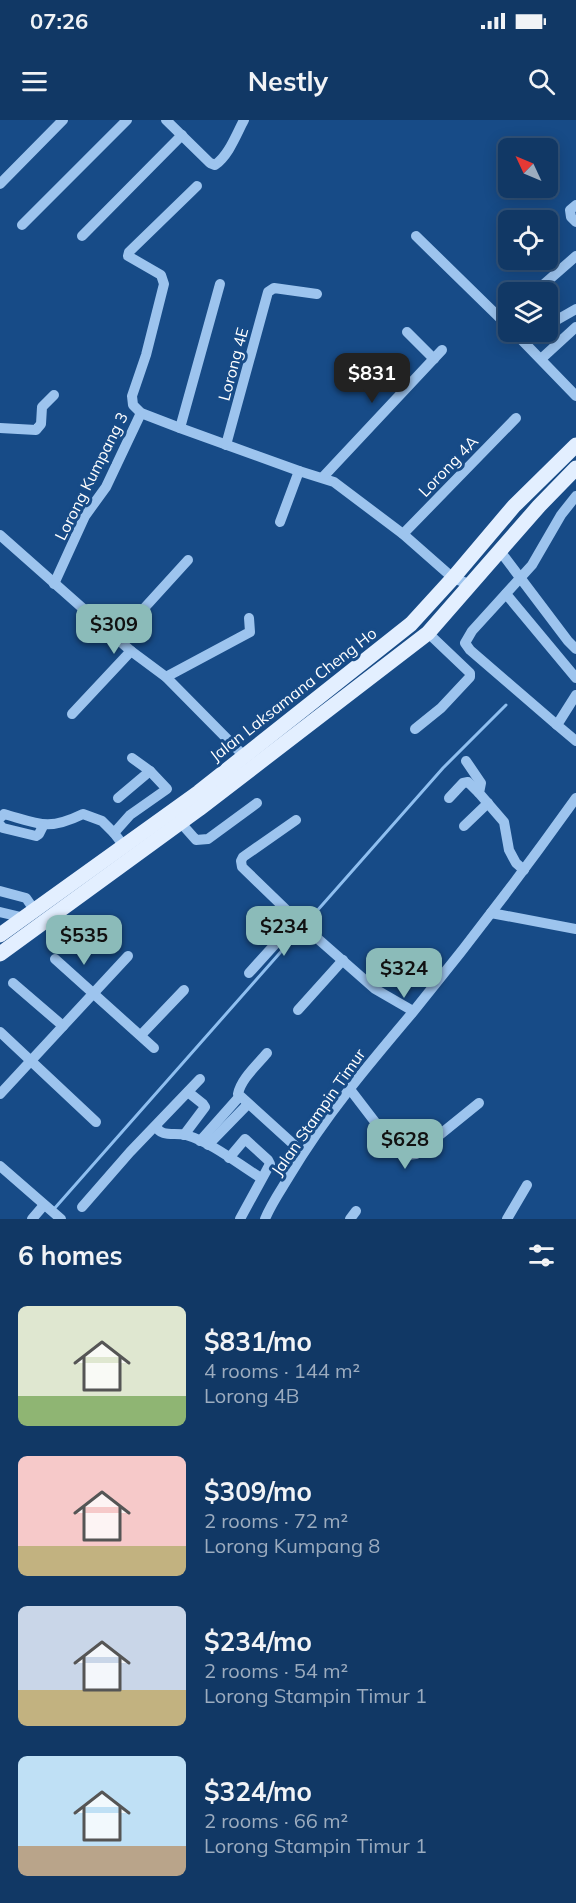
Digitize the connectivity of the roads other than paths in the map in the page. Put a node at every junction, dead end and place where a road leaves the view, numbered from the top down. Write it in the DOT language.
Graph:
graph roads {
  1 [pos="63,120"];
  2 [pos="127,120"];
  3 [pos="166,120"];
  4 [pos="244,120"];
  5 [pos="182,135"];
  6 [pos="0,184"];
  7 [pos="197,186"];
  8 [pos="576,205"];
  9 [pos="576,222"];
  10 [pos="22,225"];
  11 [pos="82,236"];
  12 [pos="416,236"];
  13 [pos="576,256"];
  14 [pos="546,282"];
  15 [pos="220,284"];
  16 [pos="317,294"];
  17 [pos="576,309"];
  18 [pos="498,313"];
  19 [pos="558,319"];
  20 [pos="576,327"];
  21 [pos="407,332"];
  22 [pos="524,342"];
  23 [pos="542,359"];
  24 [pos="54,395"];
  25 [pos="576,396"];
  26 [pos="141,413"];
  27 [pos="516,418"];
  28 [pos="0,428"];
  29 [pos="180,428"];
  30 [pos="226,445"];
  31 [pos="576,445"];
  32 [pos="576,468"];
  33 [pos="299,471"];
  34 [pos="323,477"];
  35 [pos="576,496"];
  36 [pos="280,522"];
  37 [pos="403,534"];
  38 [pos="0,535"];
  39 [pos="500,551"];
  40 [pos="188,560"];
  41 [pos="453,578"];
  42 [pos="521,579"];
  43 [pos="54,584"];
  44 [pos="469,584"];
  45 [pos="506,594"];
  46 [pos="249,618"];
  47 [pos="428,633"];
  48 [pos="117,638"];
  49 [pos="576,649"];
  50 [pos="131,651"];
  51 [pos="166,677"];
  52 [pos="576,678"];
  53 [pos="576,695"];
  54 [pos="72,714"];
  55 [pos="557,725"];
  56 [pos="415,729"];
  57 [pos="576,741"];
  58 [pos="244,756"];
  59 [pos="132,758"];
  60 [pos="466,761"];
  61 [pos="150,771"];
  62 [pos="480,793"];
  63 [pos="118,798"];
  64 [pos="449,798"];
  65 [pos="576,798"];
  66 [pos="257,803"];
  67 [pos="488,803"];
  68 [pos="0,818"];
  69 [pos="296,820"];
  70 [pos="180,822"];
  71 [pos="0,825"];
  72 [pos="43,826"];
  73 [pos="464,826"];
  74 [pos="114,833"];
  75 [pos="124,846"];
  76 [pos="524,870"];
  77 [pos="0,891"];
  78 [pos="0,912"];
  79 [pos="491,913"];
  80 [pos="30,914"];
  81 [pos="302,925"];
  82 [pos="576,929"];
  83 [pos="0,935"];
  84 [pos="0,954"];
  85 [pos="128,956"];
  86 [pos="55,958"];
  87 [pos="343,960"];
  88 [pos="249,973"];
  89 [pos="13,983"];
  90 [pos="184,990"];
  91 [pos="94,994"];
  92 [pos="298,1010"];
  93 [pos="413,1011"];
  94 [pos="63,1026"];
  95 [pos="0,1032"];
  96 [pos="141,1035"];
  97 [pos="154,1048"];
  98 [pos="267,1053"];
  99 [pos="31,1061"];
  100 [pos="200,1079"];
  101 [pos="349,1088"];
  102 [pos="188,1092"];
  103 [pos="0,1095"];
  104 [pos="243,1101"];
  105 [pos="479,1103"];
  106 [pos="96,1122"];
  107 [pos="156,1126"];
  108 [pos="184,1135"];
  109 [pos="204,1143"];
  110 [pos="303,1153"];
  111 [pos="229,1158"];
  112 [pos="0,1166"];
  113 [pos="261,1178"];
  114 [pos="527,1185"];
  115 [pos="46,1207"];
  116 [pos="82,1207"];
  117 [pos="32,1219"];
  118 [pos="61,1219"];
  119 [pos="240,1219"];
  120 [pos="265,1219"];
  121 [pos="507,1219"];
  1 -- 6 [label="street"];
  2 -- 10 [label="street"];
  3 -- 5 [label="street"];
  4 -- 5 [label="street"];
  5 -- 11 [label="street"];
  7 -- 26 [label="street, Lorong Kumpang 3"];
  8 -- 9 [label="street"];
  12 -- 18 [label="street"];
  13 -- 14 [label="street"];
  15 -- 29 [label="street"];
  16 -- 30 [label="street, Lorong 4E"];
  17 -- 19 [label="street"];
  20 -- 23 [label="street"];
  21 -- 34 [label="street"];
  22 -- 23 [label="street"];
  23 -- 25 [label="street"];
  24 -- 28 [label="street"];
  26 -- 29 [label="street"];
  26 -- 43 [label="street, Lorong Kumpang 3"];
  27 -- 37 [label="street, Lorong 4A"];
  29 -- 30 [label="street"];
  30 -- 33 [label="street"];
  31 -- 41 [label="main road, Jalan Laksamana Cheng Ho"];
  32 -- 39 [label="main road, Jalan Laksamana Cheng Ho"];
  33 -- 34 [label="street"];
  33 -- 36 [label="street"];
  34 -- 37 [label="street"];
  35 -- 42 [label="street"];
  37 -- 41 [label="street"];
  38 -- 43 [label="street"];
  39 -- 42 [label="street"];
  39 -- 44 [label="main road, Jalan Laksamana Cheng Ho"];
  40 -- 48 [label="street"];
  41 -- 44 [label="street"];
  41 -- 58 [label="main road, Jalan Laksamana Cheng Ho"];
  42 -- 45 [label="street"];
  42 -- 49 [label="street"];
  43 -- 48 [label="street"];
  44 -- 47 [label="main road, Jalan Laksamana Cheng Ho"];
  45 -- 52 [label="street"];
  45 -- 55 [label="street"];
  46 -- 51 [label="street"];
  47 -- 56 [label="street"];
  47 -- 70 [label="main road, Jalan Laksamana Cheng Ho"];
  48 -- 50 [label="street"];
  50 -- 51 [label="street"];
  50 -- 54 [label="street"];
  51 -- 58 [label="street"];
  53 -- 55 [label="street"];
  55 -- 57 [label="street"];
  58 -- 75 [label="main road, Jalan Laksamana Cheng Ho"];
  59 -- 61 [label="street"];
  60 -- 62 [label="street"];
  61 -- 63 [label="street"];
  61 -- 74 [label="street"];
  62 -- 64 [label="street"];
  62 -- 67 [label="street"];
  65 -- 76 [label="street, Jalan Stampin Timur"];
  66 -- 70 [label="street"];
  67 -- 73 [label="street"];
  67 -- 76 [label="street"];
  68 -- 72 [label="street"];
  69 -- 81 [label="street"];
  70 -- 84 [label="main road, Jalan Laksamana Cheng Ho"];
  71 -- 72 [label="street"];
  72 -- 74 [label="street"];
  74 -- 75 [label="street"];
  75 -- 80 [label="main road, Jalan Laksamana Cheng Ho"];
  76 -- 79 [label="street, Jalan Stampin Timur"];
  77 -- 80 [label="street"];
  78 -- 80 [label="street"];
  79 -- 82 [label="street"];
  79 -- 93 [label="street, Jalan Stampin Timur"];
  80 -- 83 [label="main road, Jalan Laksamana Cheng Ho"];
  81 -- 87 [label="street"];
  81 -- 88 [label="street"];
  85 -- 91 [label="street"];
  86 -- 91 [label="street"];
  87 -- 92 [label="street"];
  87 -- 93 [label="street"];
  89 -- 94 [label="street"];
  90 -- 96 [label="street"];
  91 -- 94 [label="street"];
  91 -- 96 [label="street"];
  93 -- 101 [label="street, Jalan Stampin Timur"];
  94 -- 99 [label="street"];
  95 -- 99 [label="street"];
  96 -- 97 [label="street"];
  98 -- 104 [label="street"];
  99 -- 103 [label="street"];
  99 -- 106 [label="street"];
  100 -- 102 [label="street"];
  101 -- 105 [label="street"];
  101 -- 110 [label="street, Jalan Stampin Timur"];
  102 -- 107 [label="street"];
  102 -- 108 [label="street"];
  104 -- 109 [label="street"];
  104 -- 110 [label="street"];
  107 -- 108 [label="street"];
  107 -- 116 [label="street"];
  108 -- 109 [label="street"];
  109 -- 111 [label="street"];
  110 -- 120 [label="street, Jalan Stampin Timur"];
  111 -- 113 [label="street"];
  111 -- 113 [label="street"];
  112 -- 115 [label="street"];
  113 -- 119 [label="street"];
  114 -- 121 [label="street"];
  115 -- 117 [label="street"];
  115 -- 118 [label="street"];
}
